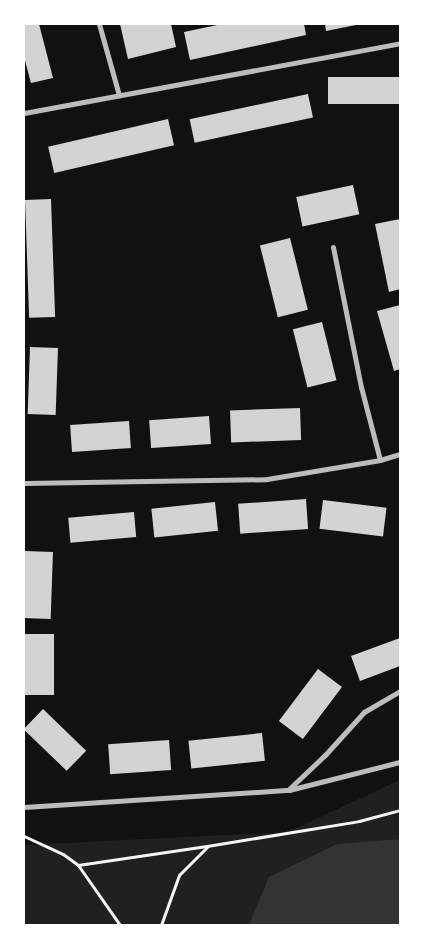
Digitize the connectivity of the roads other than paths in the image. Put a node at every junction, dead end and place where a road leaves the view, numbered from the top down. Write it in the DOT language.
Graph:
graph roads {
  1 [pos="98,24"];
  2 [pos="400,43"];
  3 [pos="119,95"];
  4 [pos="24,113"];
  5 [pos="333,247"];
  6 [pos="400,454"];
  7 [pos="380,460"];
  8 [pos="24,483"];
  9 [pos="400,691"];
  10 [pos="400,762"];
  11 [pos="289,790"];
  12 [pos="24,807"];
  1 -- 3 [label="street"];
  2 -- 3 [label="street"];
  3 -- 4 [label="street"];
  5 -- 7 [label="street"];
  6 -- 7 [label="street"];
  7 -- 8 [label="street"];
  9 -- 11 [label="street"];
  10 -- 11 [label="street"];
  11 -- 12 [label="street"];
}
